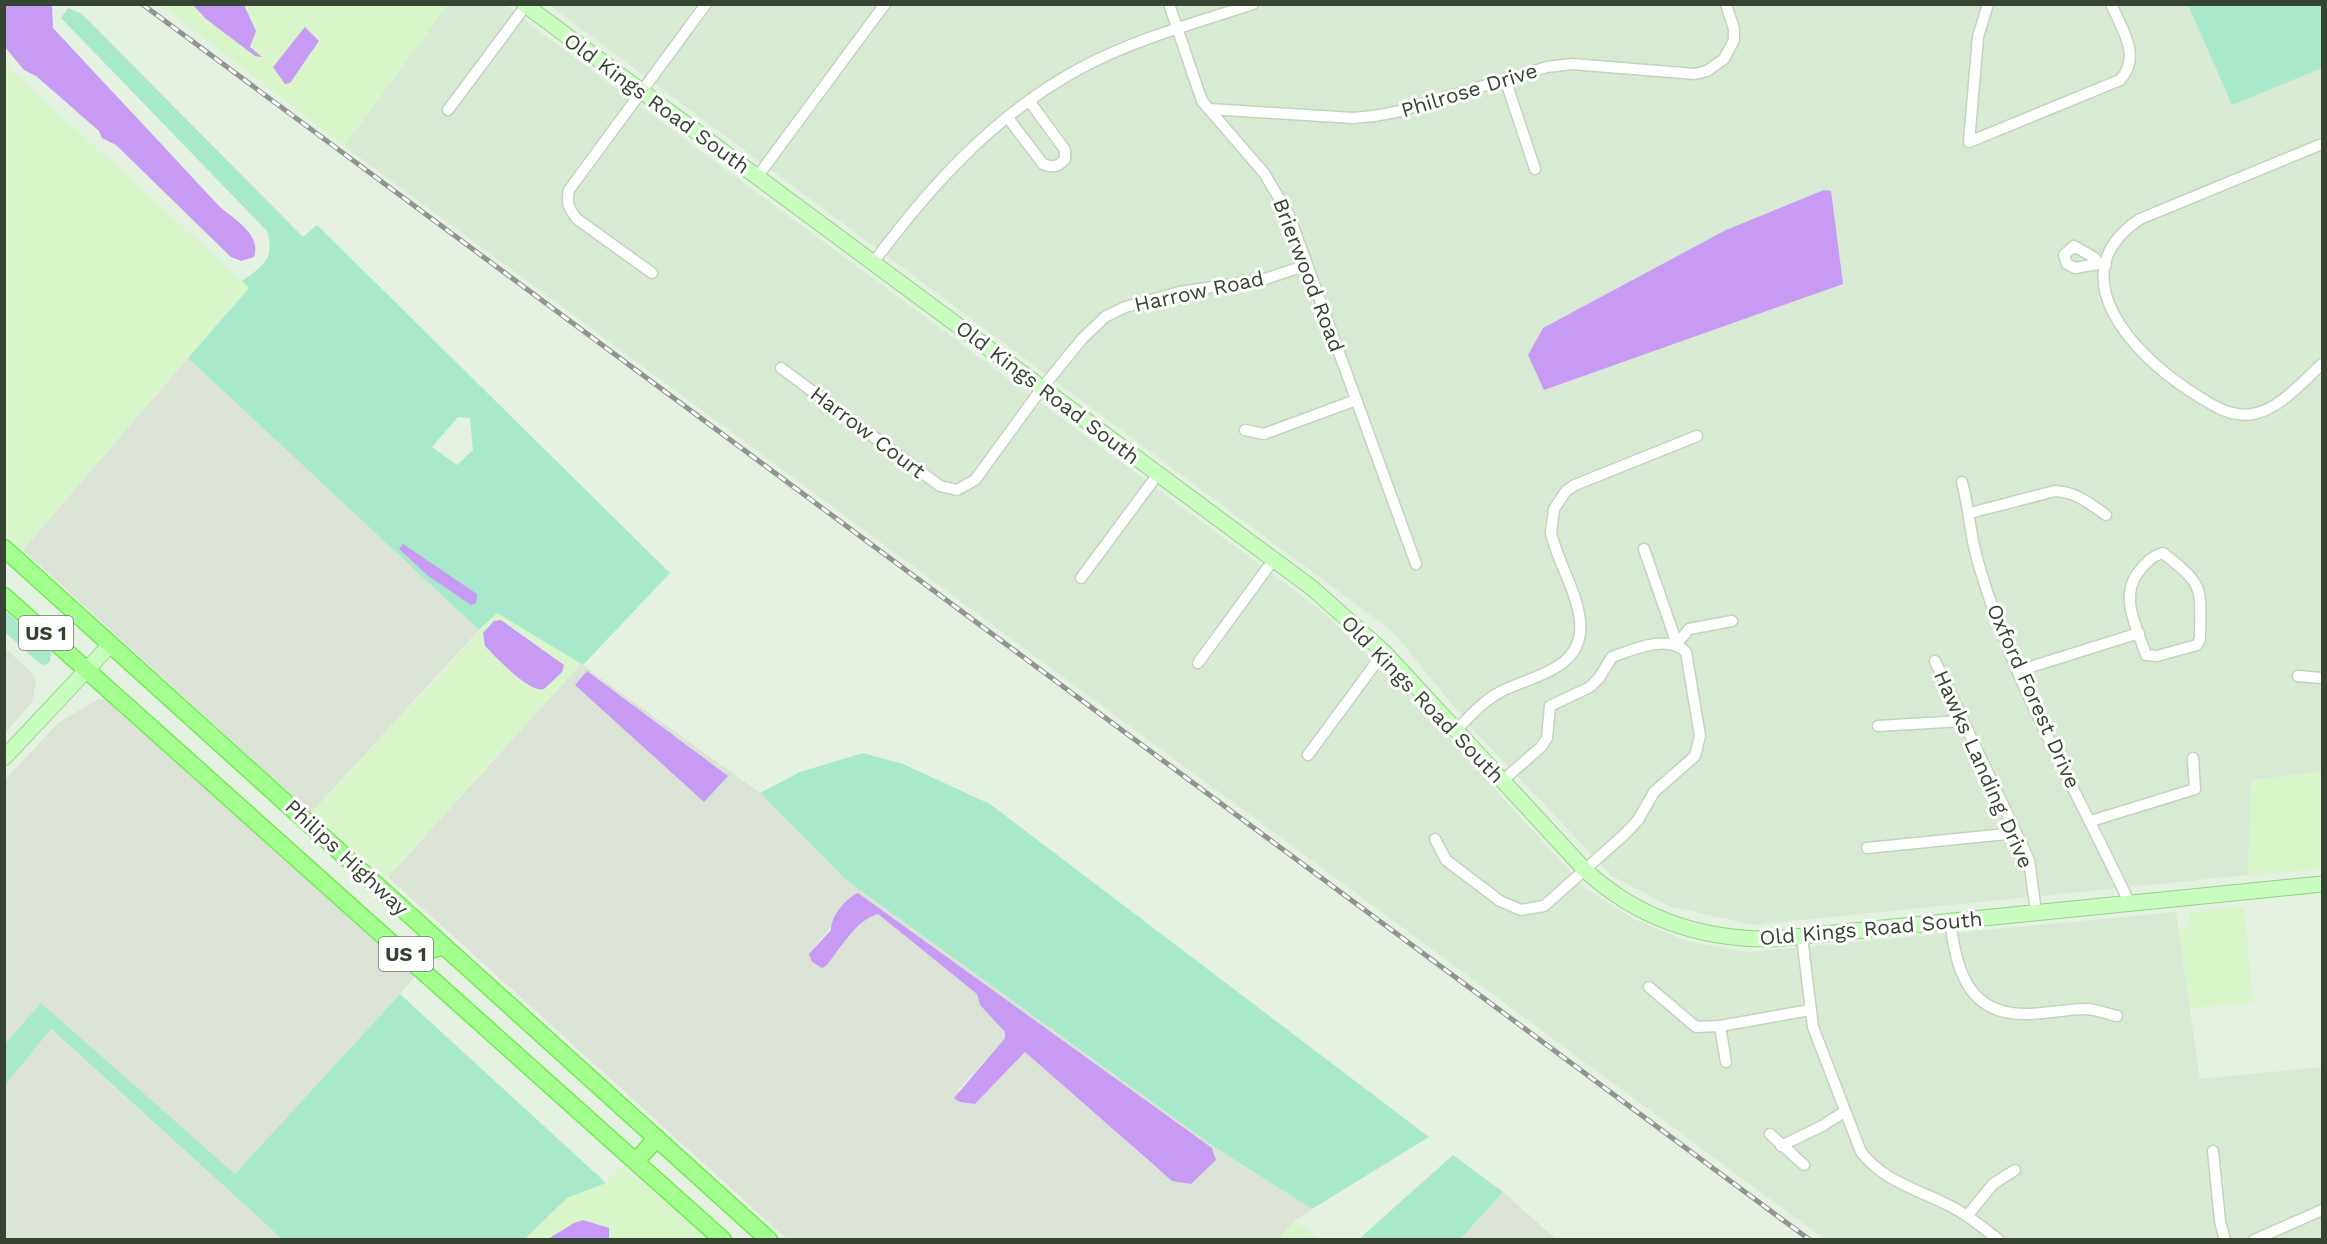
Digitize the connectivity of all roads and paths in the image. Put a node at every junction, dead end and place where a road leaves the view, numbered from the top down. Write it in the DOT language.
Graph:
graph roads {
  1 [pos="706,4"];
  2 [pos="885,4"];
  3 [pos="1169,4"];
  4 [pos="1252,4"];
  5 [pos="1726,4"];
  6 [pos="1988,4"];
  7 [pos="2111,4"];
  8 [pos="525,5"];
  9 [pos="1176,28"];
  10 [pos="1505,79"];
  11 [pos="642,92"];
  12 [pos="1030,102"];
  13 [pos="1209,109"];
  14 [pos="448,110"];
  15 [pos="1008,118"];
  16 [pos="2322,144"];
  17 [pos="1535,169"];
  18 [pos="757,177"];
  19 [pos="873,263"];
  20 [pos="1307,265"];
  21 [pos="652,273"];
  22 [pos="2322,364"];
  23 [pos="781,368"];
  24 [pos="1042,388"];
  25 [pos="1356,400"];
  26 [pos="1245,430"];
  27 [pos="1697,436"];
  28 [pos="1158,474"];
  29 [pos="1962,482"];
  30 [pos="957,490"];
  31 [pos="1970,513"];
  32 [pos="2106,515"];
  33 [pos="4,548"];
  34 [pos="1644,549"];
  35 [pos="1274,559"];
  36 [pos="1416,564"];
  37 [pos="1081,578"];
  38 [pos="4,596"];
  39 [pos="1732,621"];
  40 [pos="2139,633"];
  41 [pos="111,644"];
  42 [pos="1677,644"];
  43 [pos="1384,652"];
  44 [pos="1935,661"];
  45 [pos="1198,663"];
  46 [pos="87,670"];
  47 [pos="2018,671"];
  48 [pos="2298,676"];
  49 [pos="2322,678"];
  50 [pos="1962,721"];
  51 [pos="1878,726"];
  52 [pos="1456,731"];
  53 [pos="1308,755"];
  54 [pos="4,758"];
  55 [pos="2193,758"];
  56 [pos="1502,781"];
  57 [pos="2091,821"];
  58 [pos="2016,833"];
  59 [pos="1435,839"];
  60 [pos="1868,848"];
  61 [pos="1585,870"];
  62 [pos="2322,884"];
  63 [pos="2130,902"];
  64 [pos="2036,912"];
  65 [pos="1950,921"];
  66 [pos="1802,937"];
  67 [pos="444,946"];
  68 [pos="408,956"];
  69 [pos="1649,987"];
  70 [pos="1810,1010"];
  71 [pos="2117,1017"];
  72 [pos="1720,1026"];
  73 [pos="1726,1062"];
  74 [pos="1844,1112"];
  75 [pos="1770,1134"];
  76 [pos="657,1138"];
  77 [pos="1781,1146"];
  78 [pos="2213,1150"];
  79 [pos="636,1161"];
  80 [pos="1804,1165"];
  81 [pos="2015,1170"];
  82 [pos="2322,1210"];
  83 [pos="1967,1216"];
  84 [pos="723,1239"];
  85 [pos="770,1239"];
  86 [pos="1999,1239"];
  87 [pos="2225,1239"];
  88 [pos="2254,1239"];
  1 -- 11 [label="street"];
  2 -- 18 [label="street"];
  3 -- 9 [label="street, Brierwood Road"];
  4 -- 9 [label="street"];
  5 -- 10 [label="street, Philrose Drive"];
  6 -- 7 [label="street"];
  8 -- 11 [label="street, Old Kings Road South"];
  8 -- 14 [label="street"];
  9 -- 12 [label="street"];
  9 -- 13 [label="street, Brierwood Road"];
  10 -- 13 [label="street, Philrose Drive"];
  10 -- 17 [label="street"];
  11 -- 18 [label="street, Old Kings Road South"];
  11 -- 21 [label="street"];
  12 -- 15 [label="street"];
  12 -- 15 [label="street"];
  13 -- 20 [label="street, Brierwood Road"];
  15 -- 19 [label="street"];
  16 -- 22 [label="street"];
  18 -- 19 [label="street, Old Kings Road South"];
  19 -- 24 [label="street, Old Kings Road South"];
  20 -- 24 [label="street, Harrow Road"];
  20 -- 25 [label="street, Brierwood Road"];
  23 -- 30 [label="street, Harrow Court"];
  24 -- 28 [label="street, Old Kings Road South"];
  24 -- 30 [label="street, Harrow Road"];
  25 -- 26 [label="street"];
  25 -- 36 [label="street, Brierwood Road"];
  27 -- 52 [label="street"];
  28 -- 35 [label="street, Old Kings Road South"];
  28 -- 37 [label="street"];
  29 -- 31 [label="street, Oxford Forest Drive"];
  31 -- 32 [label="street"];
  31 -- 47 [label="street, Oxford Forest Drive"];
  33 -- 41 [label="main road, Philips Highway / US 1"];
  34 -- 42 [label="street"];
  35 -- 43 [label="street, Old Kings Road South"];
  35 -- 45 [label="street"];
  38 -- 46 [label="main road, Philips Highway / US 1"];
  39 -- 42 [label="street"];
  40 -- 40 [label="street"];
  40 -- 47 [label="street"];
  41 -- 46 [label="street"];
  41 -- 67 [label="main road, Philips Highway / US 1"];
  42 -- 56 [label="street"];
  42 -- 61 [label="street"];
  43 -- 52 [label="street, Old Kings Road South"];
  43 -- 53 [label="street"];
  44 -- 50 [label="street, Hawks Landing Drive"];
  46 -- 54 [label="street"];
  46 -- 68 [label="main road, Philips Highway / US 1"];
  47 -- 57 [label="street, Oxford Forest Drive"];
  48 -- 49 [label="street"];
  50 -- 51 [label="street"];
  50 -- 58 [label="street, Hawks Landing Drive"];
  52 -- 56 [label="street, Old Kings Road South"];
  55 -- 57 [label="street"];
  56 -- 61 [label="street, Old Kings Road South"];
  57 -- 63 [label="street, Oxford Forest Drive"];
  58 -- 60 [label="street"];
  58 -- 64 [label="street, Hawks Landing Drive"];
  59 -- 61 [label="street"];
  61 -- 66 [label="street, Old Kings Road South"];
  62 -- 63 [label="street, Old Kings Road South"];
  63 -- 64 [label="street, Old Kings Road South"];
  64 -- 65 [label="street, Old Kings Road South"];
  65 -- 66 [label="street, Old Kings Road South"];
  65 -- 71 [label="street"];
  66 -- 70 [label="street"];
  67 -- 68 [label="main road"];
  67 -- 76 [label="main road, Philips Highway / US 1"];
  68 -- 79 [label="main road, Philips Highway / US 1"];
  69 -- 72 [label="street"];
  70 -- 72 [label="street"];
  70 -- 74 [label="street"];
  72 -- 73 [label="street"];
  74 -- 77 [label="street"];
  74 -- 83 [label="street"];
  75 -- 77 [label="street"];
  76 -- 79 [label="main road"];
  76 -- 85 [label="main road, Philips Highway / US 1"];
  77 -- 80 [label="street"];
  78 -- 87 [label="street"];
  79 -- 84 [label="main road, Philips Highway / US 1"];
  81 -- 83 [label="street"];
  82 -- 88 [label="street"];
  83 -- 86 [label="street"];
}
